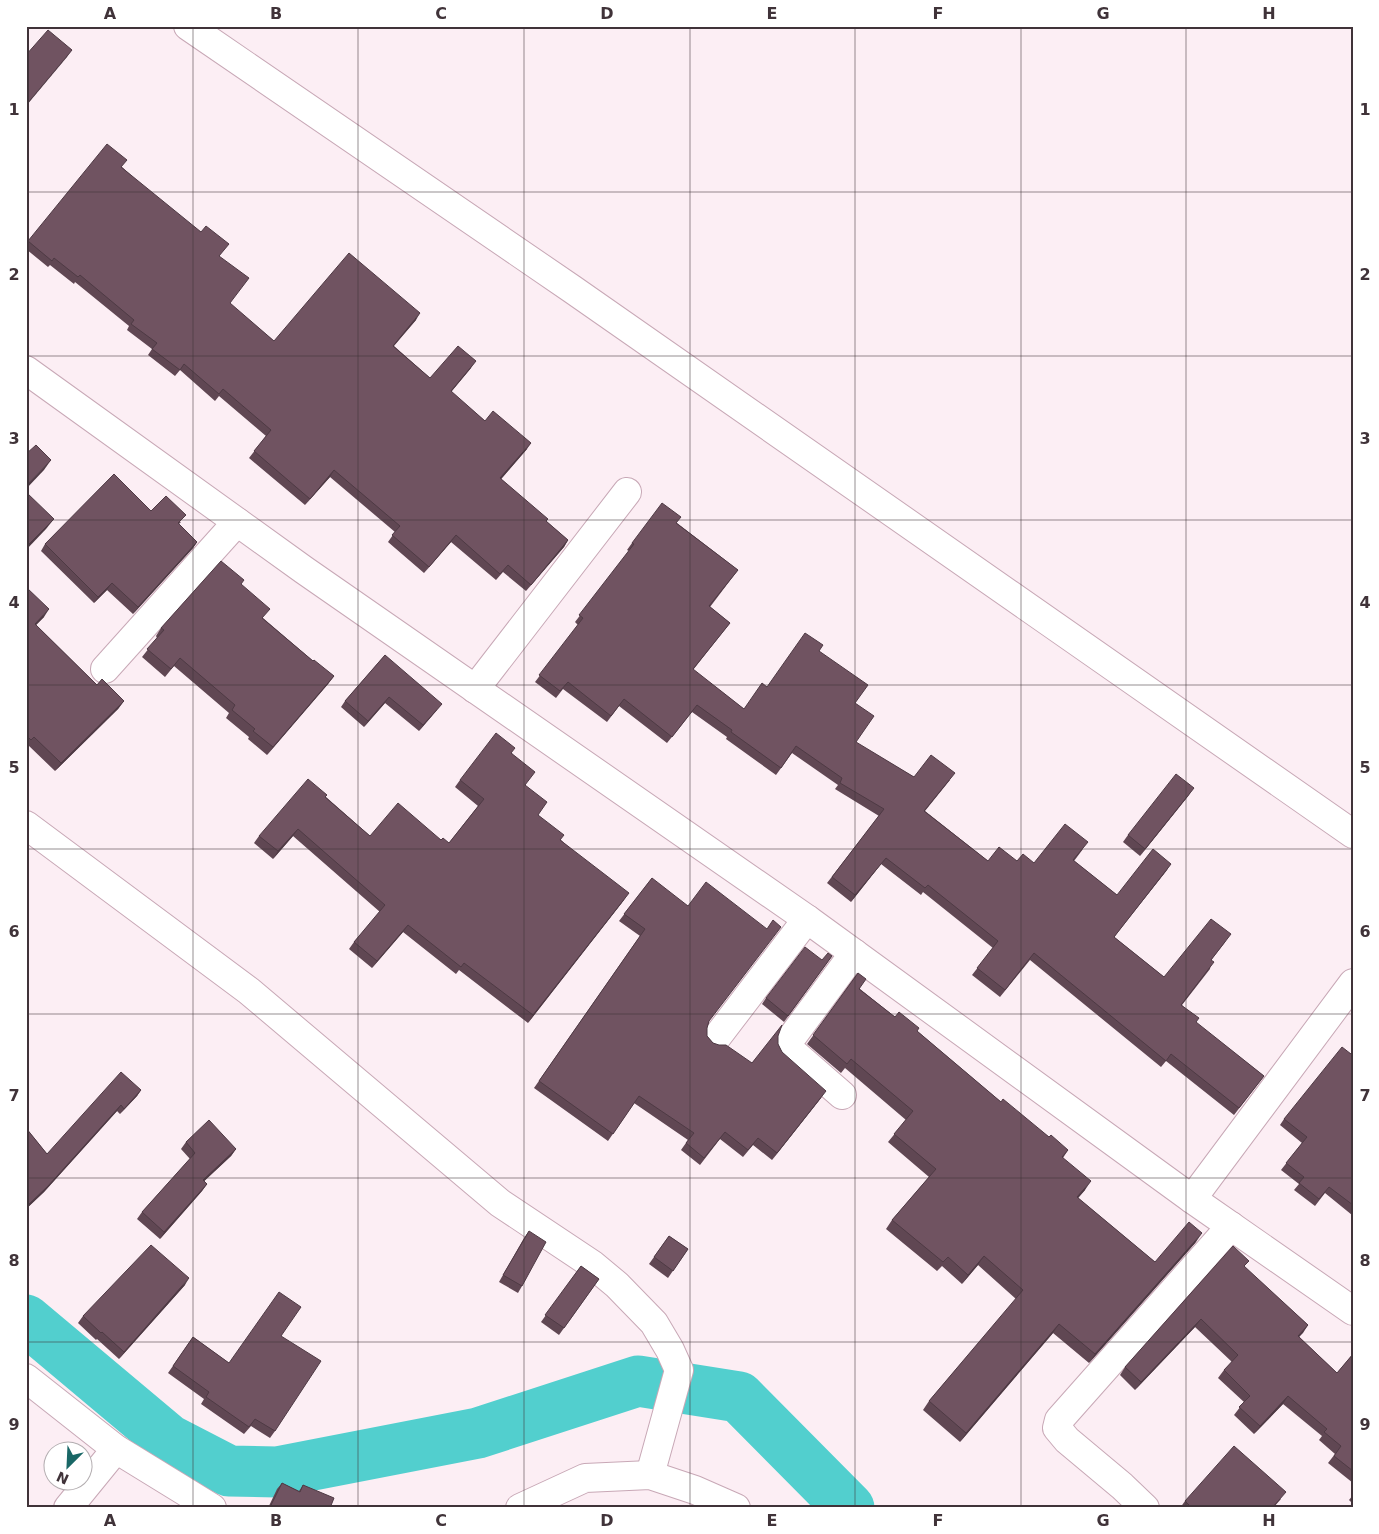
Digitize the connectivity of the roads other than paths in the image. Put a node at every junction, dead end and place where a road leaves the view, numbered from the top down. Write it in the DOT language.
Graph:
graph roads {
  1 [pos="188,26"];
  2 [pos="26,370"];
  3 [pos="627,492"];
  4 [pos="237,522"];
  5 [pos="105,669"];
  6 [pos="475,689"];
  7 [pos="26,825"];
  8 [pos="1353,834"];
  9 [pos="807,919"];
  10 [pos="854,953"];
  11 [pos="1353,983"];
  12 [pos="717,1037"];
  13 [pos="842,1096"];
  14 [pos="1192,1199"];
  15 [pos="1231,1226"];
  16 [pos="1353,1311"];
  17 [pos="26,1378"];
  18 [pos="116,1449"];
  19 [pos="650,1475"];
  20 [pos="68,1508"];
  21 [pos="212,1508"];
  22 [pos="520,1508"];
  23 [pos="736,1508"];
  24 [pos="1145,1508"];
  1 -- 8 [label="street"];
  2 -- 4 [label="street"];
  3 -- 6 [label="street"];
  4 -- 5 [label="street"];
  4 -- 6 [label="street"];
  6 -- 9 [label="street"];
  7 -- 19 [label="street"];
  9 -- 10 [label="street"];
  9 -- 12 [label="street"];
  10 -- 13 [label="street"];
  10 -- 14 [label="street"];
  11 -- 14 [label="street"];
  14 -- 15 [label="street"];
  15 -- 16 [label="street"];
  15 -- 24 [label="street"];
  17 -- 18 [label="street"];
  18 -- 20 [label="street"];
  18 -- 21 [label="street"];
  19 -- 22 [label="street"];
  19 -- 23 [label="street"];
}
